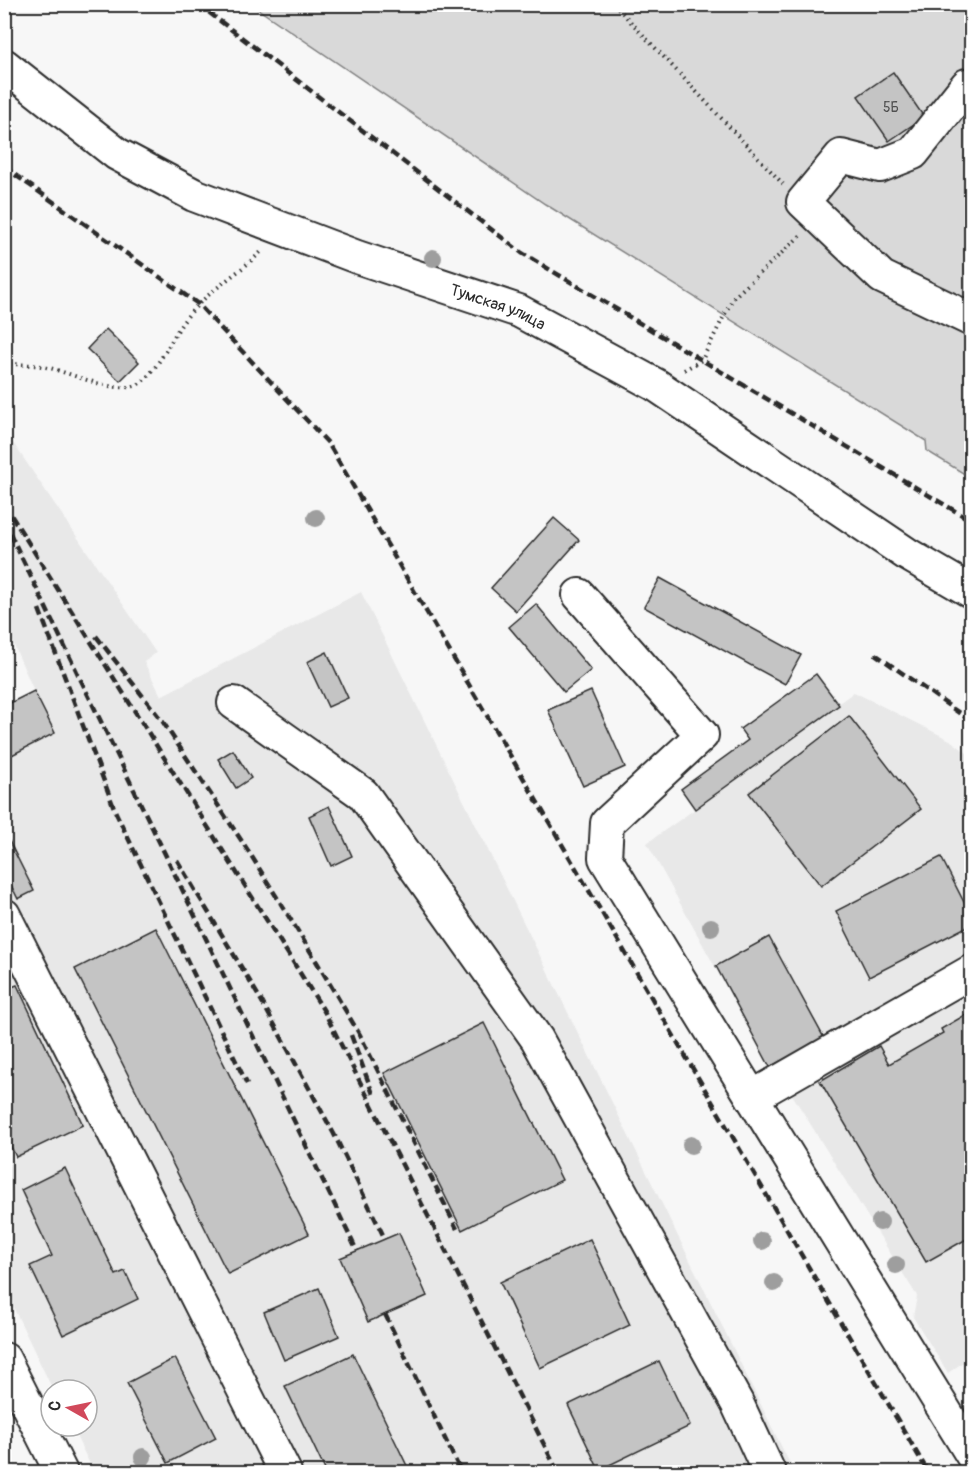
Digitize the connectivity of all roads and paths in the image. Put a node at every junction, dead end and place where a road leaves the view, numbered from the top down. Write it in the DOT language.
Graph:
graph roads {
  1 [pos="614,4"];
  2 [pos="4,65"];
  3 [pos="967,85"];
  4 [pos="812,210"];
  5 [pos="284,230"];
  6 [pos="972,320"];
  7 [pos="4,363"];
  8 [pos="656,385"];
  9 [pos="972,592"];
  10 [pos="579,595"];
  11 [pos="234,703"];
  12 [pos="4,915"];
  13 [pos="972,971"];
  14 [pos="752,1097"];
  15 [pos="8,1376"];
  16 [pos="972,1455"];
  17 [pos="50,1469"];
  18 [pos="285,1473"];
  19 [pos="769,1473"];
  1 -- 4 [label="path"];
  2 -- 5 [label="street, Тумская улица"];
  3 -- 4 [label="street"];
  4 -- 6 [label="street"];
  4 -- 8 [label="path"];
  5 -- 7 [label="path"];
  5 -- 8 [label="street, Тумская улица"];
  8 -- 9 [label="street, Тумская улица"];
  10 -- 14 [label="street"];
  11 -- 19 [label="street"];
  12 -- 18 [label="street"];
  13 -- 14 [label="street"];
  14 -- 16 [label="street"];
  15 -- 17 [label="street"];
}
